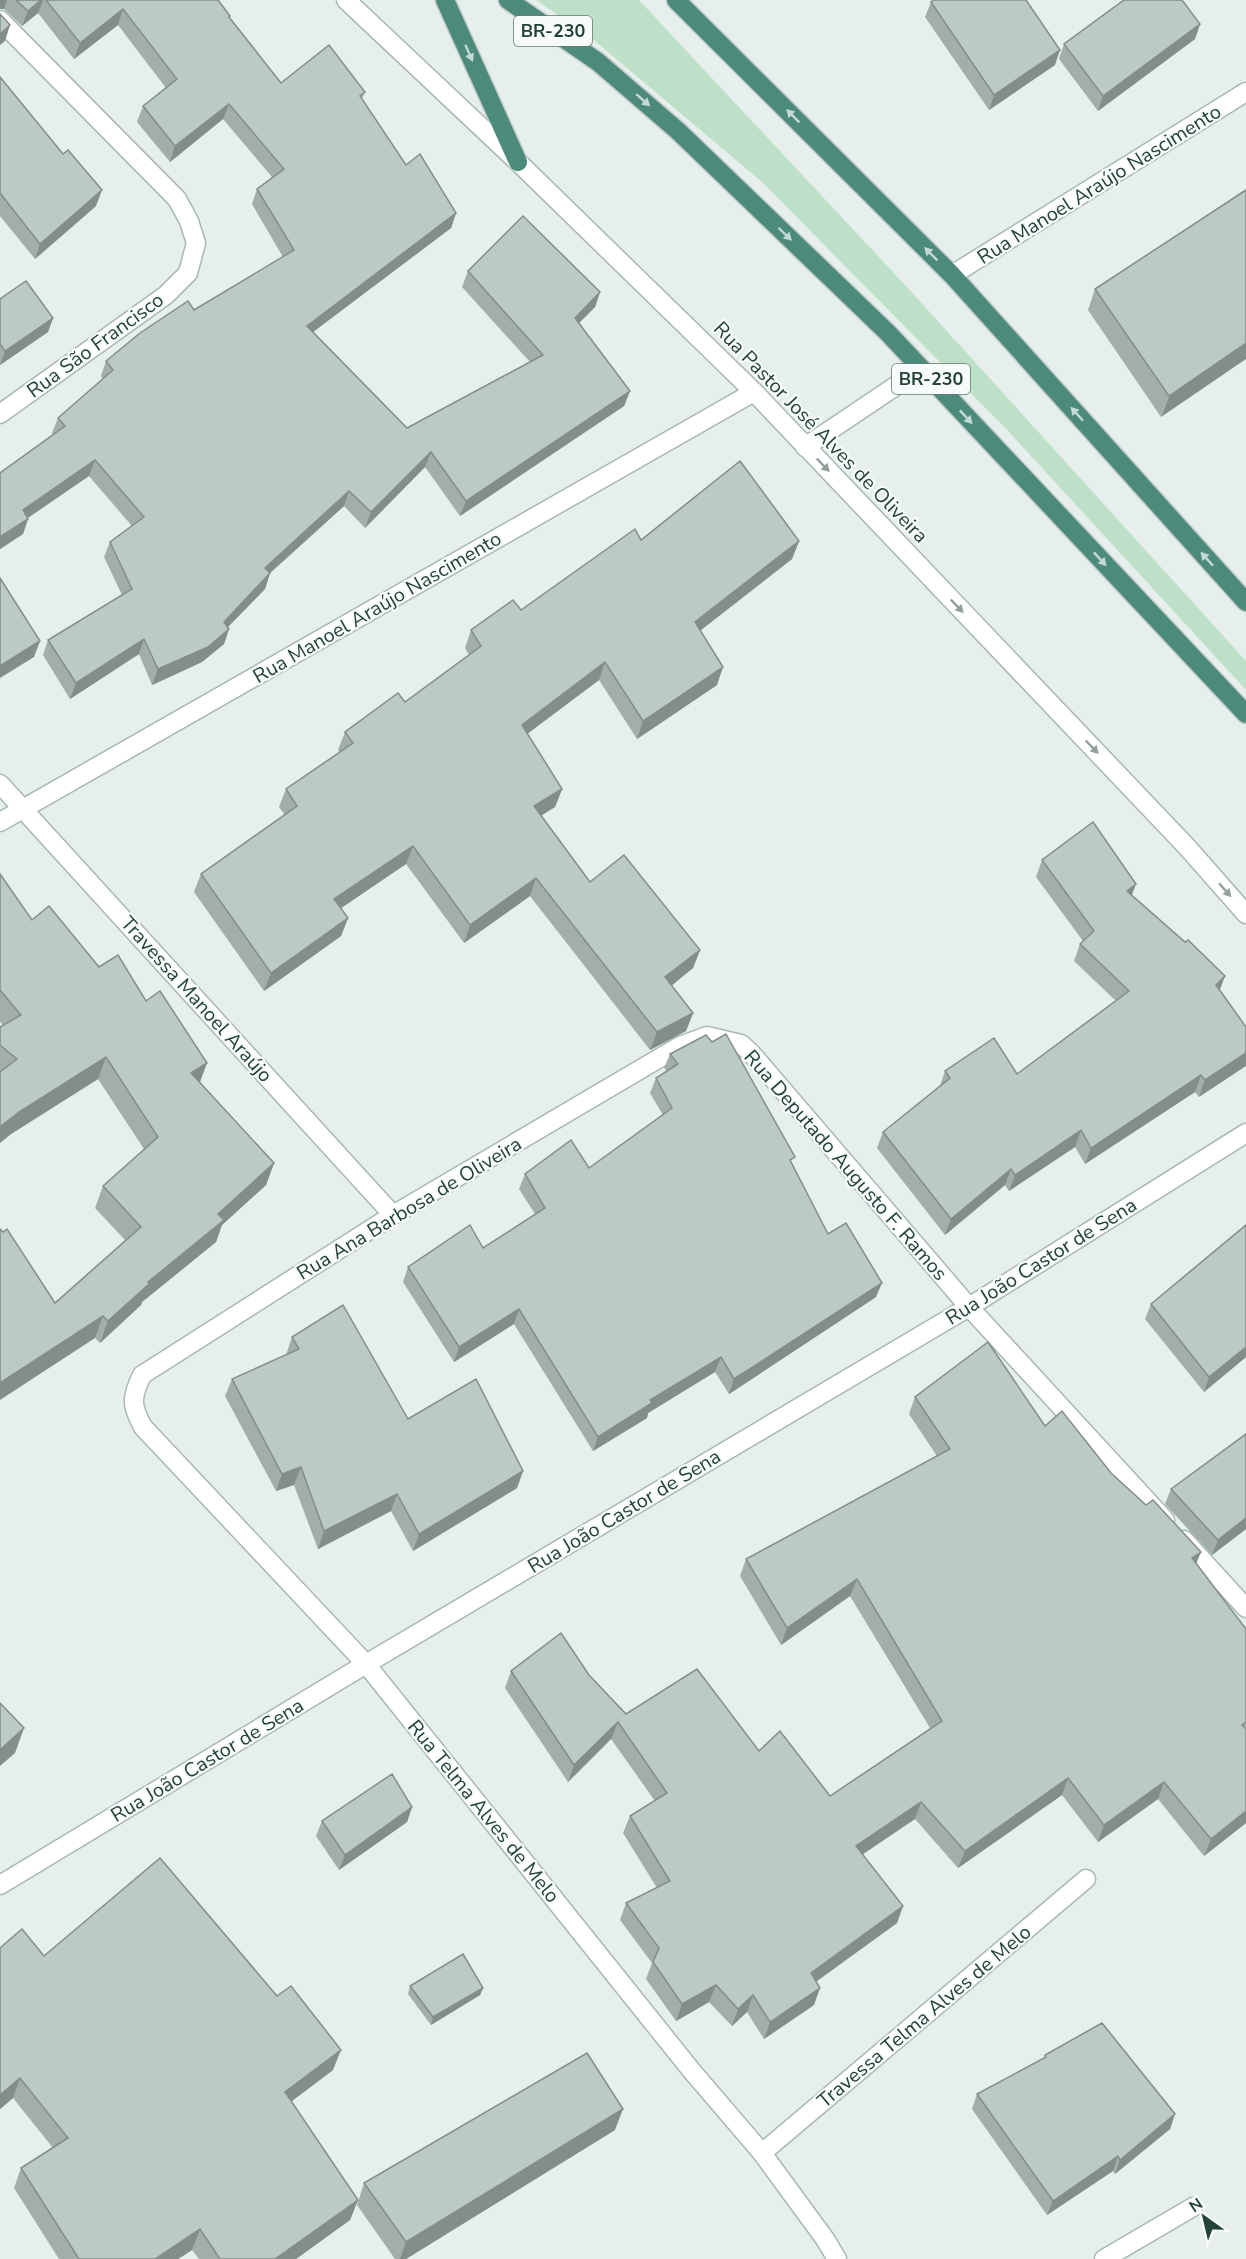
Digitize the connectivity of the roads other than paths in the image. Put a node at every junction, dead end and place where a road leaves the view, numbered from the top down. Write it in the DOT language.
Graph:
graph roads {
  1 [pos="346,0"];
  2 [pos="445,0"];
  3 [pos="508,0"];
  4 [pos="676,0"];
  5 [pos="0,21"];
  6 [pos="1246,92"];
  7 [pos="518,162"];
  8 [pos="952,275"];
  9 [pos="921,369"];
  10 [pos="753,392"];
  11 [pos="0,414"];
  12 [pos="805,447"];
  13 [pos="1246,602"];
  14 [pos="1246,714"];
  15 [pos="0,784"];
  16 [pos="23,808"];
  17 [pos="0,822"];
  18 [pos="1246,914"];
  19 [pos="680,1046"];
  20 [pos="1246,1133"];
  21 [pos="393,1215"];
  22 [pos="969,1307"];
  23 [pos="142,1375"];
  24 [pos="1246,1608"];
  25 [pos="366,1664"];
  26 [pos="1086,1879"];
  27 [pos="0,1885"];
  28 [pos="762,2153"];
  29 [pos="1193,2207"];
  30 [pos="837,2259"];
  31 [pos="1104,2259"];
  1 -- 7 [label="street, Rua Pastor José Alves de Oliveira"];
  2 -- 7 [label="highway, one-way"];
  3 -- 9 [label="highway, BR-230, one-way"];
  8 -- 4 [label="highway, one-way"];
  5 -- 11 [label="street, Rua São Francisco"];
  6 -- 8 [label="street, Rua Manoel Araújo Nascimento"];
  7 -- 10 [label="street, Rua Pastor José Alves de Oliveira"];
  13 -- 8 [label="highway, one-way"];
  9 -- 12 [label="street"];
  9 -- 14 [label="highway, BR-230, one-way"];
  10 -- 12 [label="street, Rua Pastor José Alves de Oliveira"];
  10 -- 16 [label="street, Rua Manoel Araújo Nascimento"];
  12 -- 18 [label="street, Rua Pastor José Alves de Oliveira, one-way"];
  15 -- 16 [label="street, Travessa Manoel Araújo"];
  16 -- 17 [label="street, Rua Manoel Araújo Nascimento"];
  16 -- 21 [label="street, Travessa Manoel Araújo"];
  19 -- 21 [label="street, Rua Ana Barbosa de Oliveira"];
  19 -- 22 [label="street, Rua Deputado Augusto F. Ramos"];
  20 -- 22 [label="street, Rua João Castor de Sena"];
  21 -- 23 [label="street, Rua Ana Barbosa de Oliveira"];
  22 -- 24 [label="street, Rua Deputado Augusto F. Ramos"];
  22 -- 25 [label="street, Rua João Castor de Sena"];
  23 -- 25 [label="street, Rua Telma Alves de Melo"];
  25 -- 27 [label="street, Rua João Castor de Sena"];
  25 -- 28 [label="street, Rua Telma Alves de Melo"];
  26 -- 28 [label="street, Travessa Telma Alves de Melo"];
  28 -- 30 [label="street, Rua Telma Alves de Melo"];
  29 -- 31 [label="street"];
}
